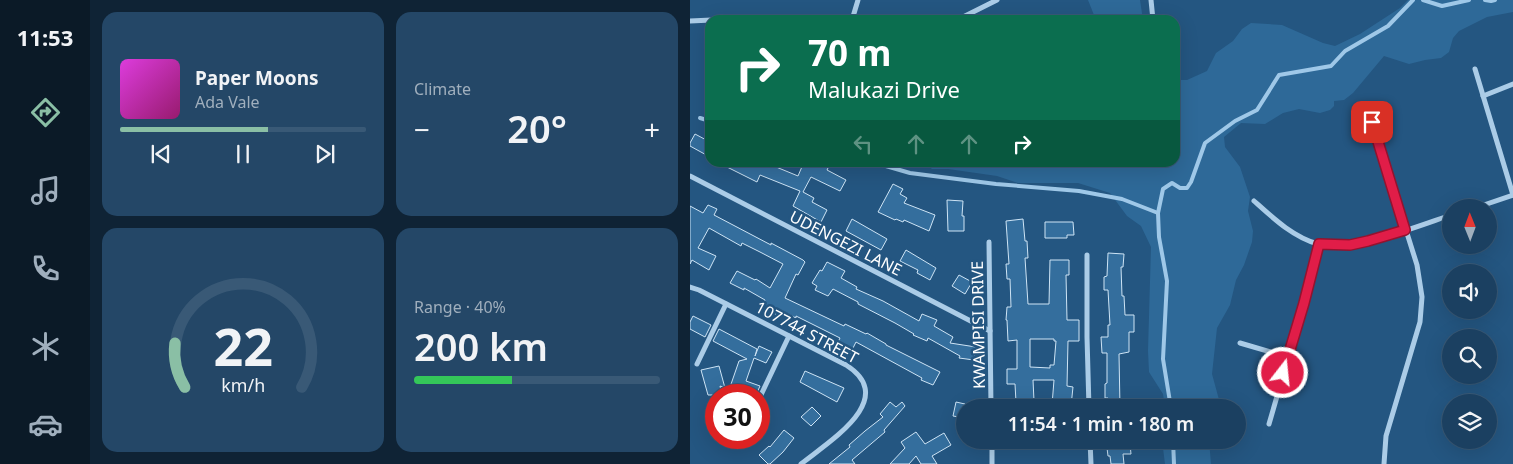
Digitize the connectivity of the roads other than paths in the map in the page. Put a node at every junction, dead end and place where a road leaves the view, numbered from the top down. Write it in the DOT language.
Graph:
graph roads {
  1 [pos="858,0"];
  2 [pos="997,0"];
  3 [pos="1151,0"];
  4 [pos="854,15"];
  5 [pos="967,15"];
  6 [pos="1152,15"];
  7 [pos="705,20"];
  8 [pos="690,21"];
  9 [pos="1475,69"];
  10 [pos="1513,84"];
  11 [pos="1483,96"];
  12 [pos="1372,122"];
  13 [pos="690,176"];
  14 [pos="1513,195"];
  15 [pos="1498,200"];
  16 [pos="1254,201"];
  17 [pos="1442,218"];
  18 [pos="1405,230"];
  19 [pos="989,242"];
  20 [pos="1319,244"];
  21 [pos="1087,255"];
  22 [pos="690,287"];
  23 [pos="726,304"];
  24 [pos="990,331"];
  25 [pos="789,336"];
  26 [pos="1240,343"];
  27 [pos="1288,356"];
  28 [pos="696,364"];
  29 [pos="766,384"];
  30 [pos="991,399"];
  31 [pos="1089,399"];
  32 [pos="1269,424"];
  33 [pos="992,449"];
  34 [pos="1090,449"];
  35 [pos="801,464"];
  36 [pos="992,464"];
  37 [pos="1091,464"];
  38 [pos="1384,464"];
  1 -- 4 [label="street"];
  2 -- 5 [label="street"];
  3 -- 6 [label="street"];
  7 -- 8 [label="street"];
  9 -- 11 [label="street"];
  10 -- 11 [label="street"];
  11 -- 14 [label="street"];
  12 -- 18 [label="street"];
  13 -- 24 [label="street, UDENGEZI LANE"];
  14 -- 15 [label="street"];
  16 -- 20 [label="street"];
  17 -- 18 [label="street"];
  18 -- 20 [label="street"];
  18 -- 38 [label="street"];
  19 -- 24 [label="street, KWAMPISI DRIVE"];
  20 -- 27 [label="street"];
  21 -- 31 [label="street"];
  22 -- 23 [label="street, 107744 STREET"];
  23 -- 25 [label="street, 107744 STREET"];
  23 -- 28 [label="street"];
  24 -- 30 [label="street, KWAMPISI DRIVE"];
  25 -- 29 [label="street"];
  25 -- 35 [label="street, 107744 STREET"];
  26 -- 27 [label="street"];
  27 -- 32 [label="street"];
  33 -- 36 [label="street"];
  34 -- 37 [label="street"];
}
